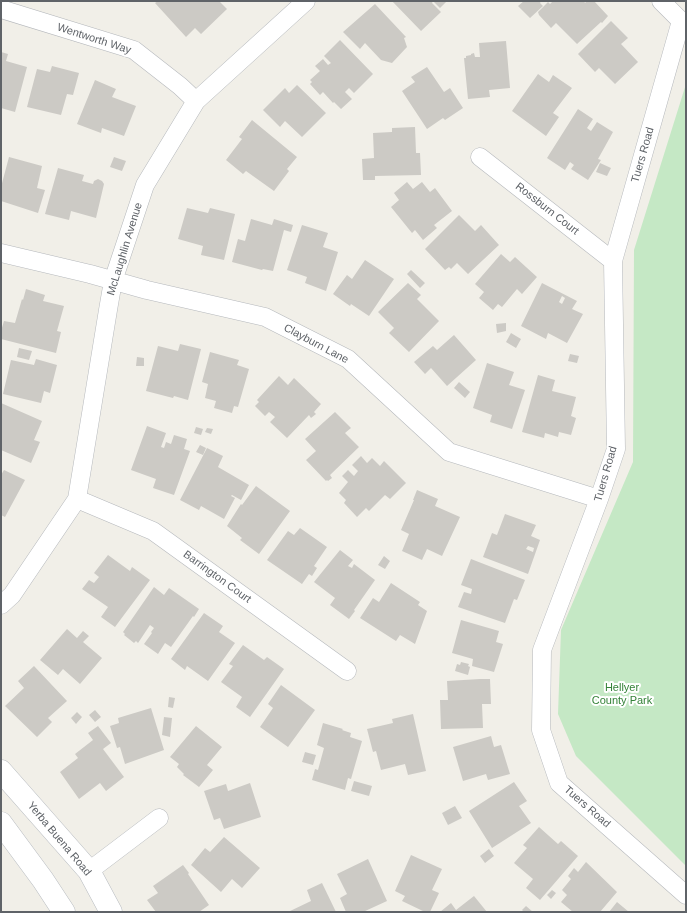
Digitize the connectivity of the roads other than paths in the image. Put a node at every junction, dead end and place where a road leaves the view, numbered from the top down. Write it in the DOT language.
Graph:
graph roads {
  1 [pos="306,1"];
  2 [pos="660,1"];
  3 [pos="1,9"];
  4 [pos="196,101"];
  5 [pos="480,157"];
  6 [pos="1,253"];
  7 [pos="613,261"];
  8 [pos="114,281"];
  9 [pos="77,499"];
  10 [pos="599,499"];
  11 [pos="1,605"];
  12 [pos="348,671"];
  13 [pos="1,771"];
  14 [pos="159,818"];
  15 [pos="1,823"];
  16 [pos="89,870"];
  17 [pos="686,895"];
  18 [pos="64,912"];
  19 [pos="111,912"];
  1 -- 4 [label="street, McLaughlin Avenue"];
  2 -- 7 [label="street, Tuers Road"];
  3 -- 4 [label="street, Wentworth Way"];
  4 -- 8 [label="street, McLaughlin Avenue"];
  5 -- 7 [label="street, Rossburn Court"];
  6 -- 8 [label="street, Clayburn Lane"];
  7 -- 10 [label="street, Tuers Road"];
  8 -- 9 [label="street, McLaughlin Avenue"];
  8 -- 10 [label="street, Clayburn Lane"];
  9 -- 11 [label="street, McLaughlin Avenue"];
  9 -- 12 [label="street, Barrington Court"];
  10 -- 17 [label="street, Tuers Road"];
  13 -- 16 [label="main road, Yerba Buena Road"];
  14 -- 16 [label="street"];
  15 -- 18 [label="main road"];
  16 -- 19 [label="main road, Yerba Buena Road"];
}
